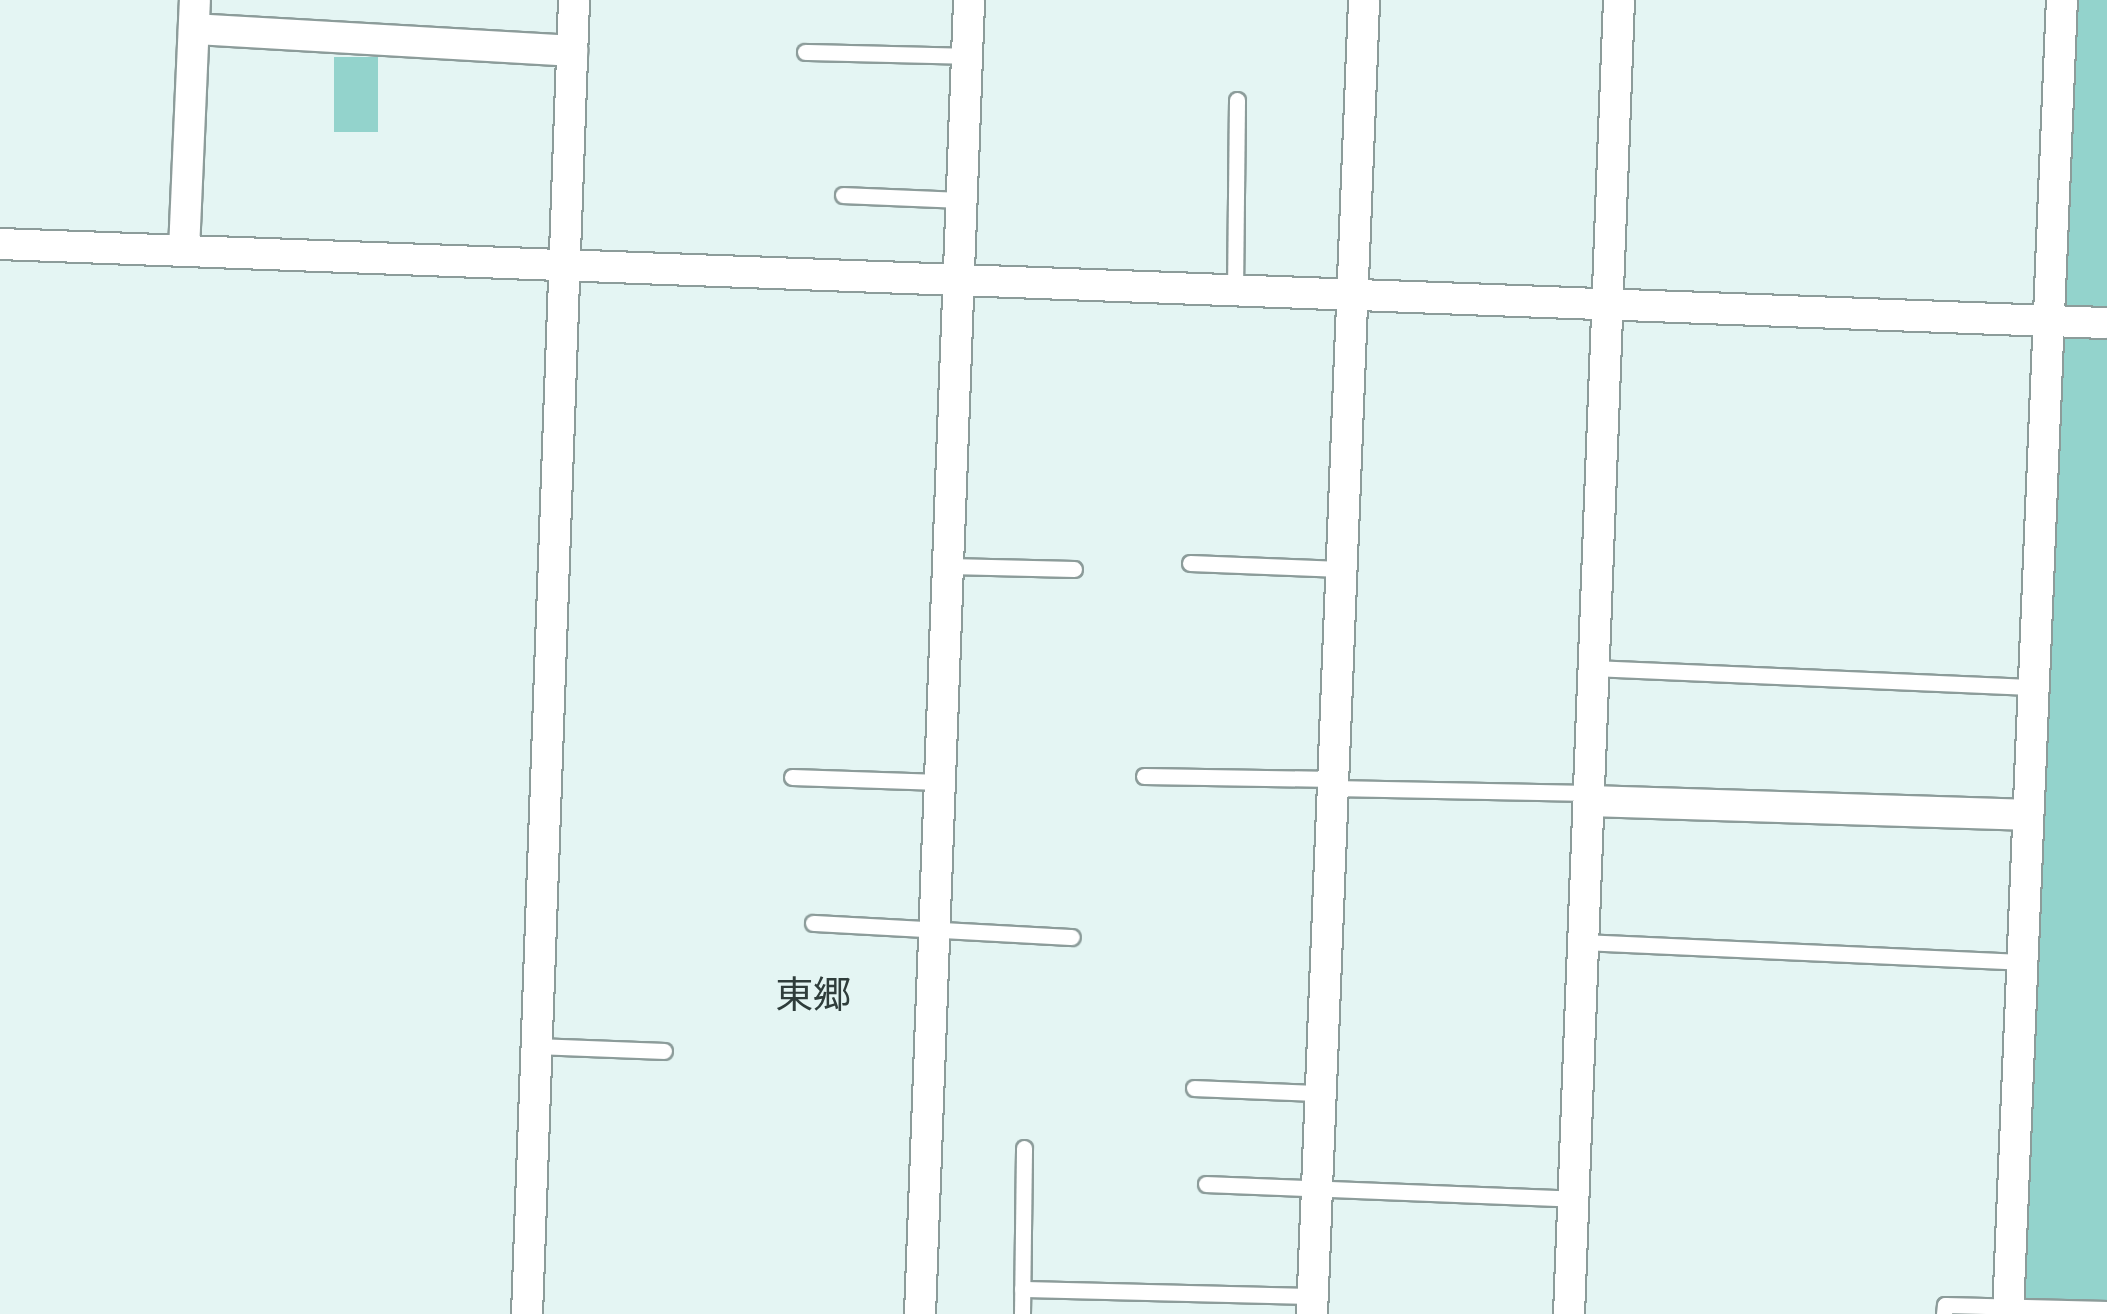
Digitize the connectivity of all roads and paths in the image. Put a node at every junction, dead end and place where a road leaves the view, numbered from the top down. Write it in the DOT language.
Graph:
graph roads {
  1 [pos="574,0"];
  2 [pos="968,0"];
  3 [pos="1364,0"];
  4 [pos="1618,0"];
  5 [pos="2062,0"];
  6 [pos="195,15"];
  7 [pos="572,51"];
  8 [pos="805,52"];
  9 [pos="966,56"];
  10 [pos="1237,100"];
  11 [pos="843,194"];
  12 [pos="960,200"];
  13 [pos="0,244"];
  14 [pos="184,250"];
  15 [pos="564,263"];
  16 [pos="961,284"];
  17 [pos="1236,292"];
  18 [pos="1352,297"];
  19 [pos="1608,307"];
  20 [pos="2044,321"];
  21 [pos="2107,323"];
  22 [pos="1190,564"];
  23 [pos="949,566"];
  24 [pos="1074,569"];
  25 [pos="1341,569"];
  26 [pos="1594,668"];
  27 [pos="2029,687"];
  28 [pos="1144,776"];
  29 [pos="792,777"];
  30 [pos="940,782"];
  31 [pos="1333,784"];
  32 [pos="1590,797"];
  33 [pos="2025,815"];
  34 [pos="812,923"];
  35 [pos="934,930"];
  36 [pos="1072,937"];
  37 [pos="1584,942"];
  38 [pos="2020,962"];
  39 [pos="536,1046"];
  40 [pos="664,1052"];
  41 [pos="1194,1088"];
  42 [pos="1321,1092"];
  43 [pos="1024,1148"];
  44 [pos="1206,1184"];
  45 [pos="1317,1189"];
  46 [pos="1574,1199"];
  47 [pos="1022,1289"];
  48 [pos="1313,1305"];
  49 [pos="2107,1309"];
  50 [pos="2008,1310"];
  51 [pos="527,1314"];
  52 [pos="920,1314"];
  53 [pos="1022,1314"];
  54 [pos="1569,1314"];
  55 [pos="1944,1314"];
  1 -- 7 [label="street"];
  2 -- 9 [label="street"];
  3 -- 18 [label="street"];
  4 -- 19 [label="street"];
  5 -- 20 [label="street"];
  6 -- 7 [label="street"];
  6 -- 14 [label="street"];
  7 -- 15 [label="street"];
  8 -- 9 [label="lane"];
  9 -- 12 [label="street"];
  10 -- 17 [label="lane"];
  11 -- 12 [label="lane"];
  12 -- 16 [label="street"];
  13 -- 14 [label="street"];
  14 -- 15 [label="street"];
  15 -- 16 [label="street"];
  15 -- 39 [label="street"];
  16 -- 17 [label="street"];
  16 -- 23 [label="street"];
  17 -- 18 [label="street"];
  18 -- 19 [label="street"];
  18 -- 25 [label="street"];
  19 -- 20 [label="street"];
  19 -- 26 [label="street"];
  20 -- 21 [label="street"];
  20 -- 27 [label="street"];
  22 -- 25 [label="lane"];
  23 -- 24 [label="lane"];
  23 -- 30 [label="street"];
  25 -- 31 [label="street"];
  26 -- 27 [label="lane"];
  26 -- 32 [label="street"];
  27 -- 33 [label="street"];
  28 -- 31 [label="lane"];
  29 -- 30 [label="lane"];
  30 -- 35 [label="street"];
  31 -- 32 [label="lane"];
  31 -- 42 [label="street"];
  32 -- 33 [label="street"];
  32 -- 37 [label="street"];
  33 -- 38 [label="street"];
  34 -- 35 [label="lane"];
  35 -- 36 [label="lane"];
  35 -- 52 [label="street"];
  37 -- 38 [label="lane"];
  37 -- 46 [label="street"];
  38 -- 50 [label="street"];
  39 -- 40 [label="lane"];
  39 -- 51 [label="street"];
  41 -- 42 [label="lane"];
  42 -- 45 [label="street"];
  43 -- 47 [label="lane"];
  44 -- 45 [label="lane"];
  45 -- 46 [label="lane"];
  45 -- 48 [label="street"];
  46 -- 54 [label="street"];
  47 -- 48 [label="lane"];
  47 -- 53 [label="lane"];
  49 -- 50 [label="lane"];
  50 -- 55 [label="lane"];
}
